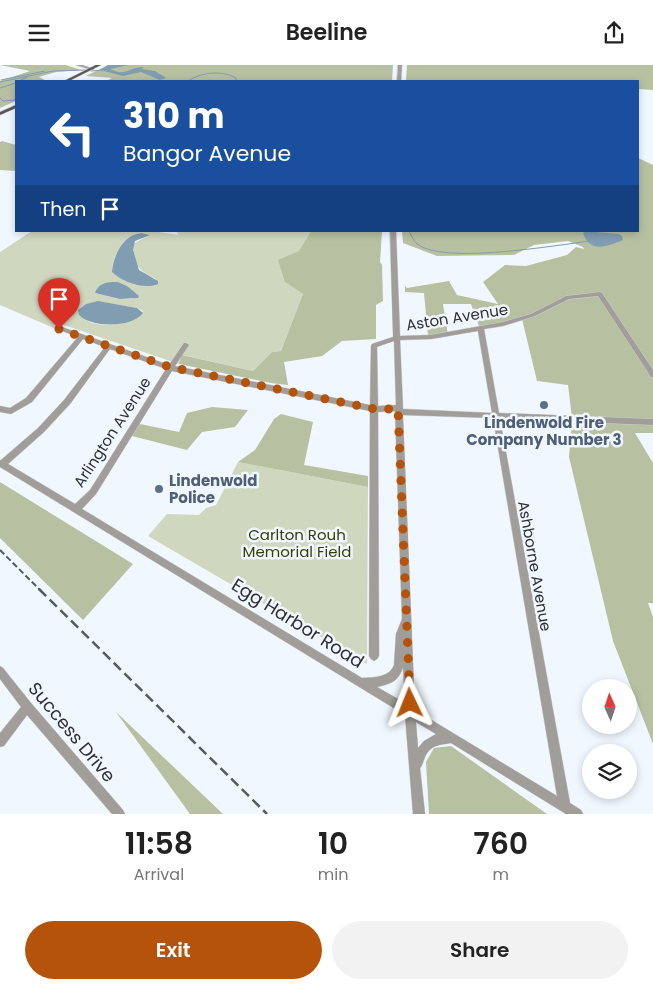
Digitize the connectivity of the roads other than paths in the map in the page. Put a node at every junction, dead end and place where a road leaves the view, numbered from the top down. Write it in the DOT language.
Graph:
graph roads {
  1 [pos="78,65"];
  2 [pos="99,65"];
  3 [pos="400,65"];
  4 [pos="92,69"];
  5 [pos="68,80"];
  6 [pos="399,80"];
  7 [pos="15,106"];
  8 [pos="0,113"];
  9 [pos="393,232"];
  10 [pos="59,329"];
  11 [pos="481,329"];
  12 [pos="82,336"];
  13 [pos="396,338"];
  14 [pos="186,345"];
  15 [pos="109,346"];
  16 [pos="170,367"];
  17 [pos="653,375"];
  18 [pos="0,409"];
  19 [pos="375,409"];
  20 [pos="398,410"];
  21 [pos="496,415"];
  22 [pos="653,423"];
  23 [pos="1,464"];
  24 [pos="76,509"];
  25 [pos="406,618"];
  26 [pos="374,656"];
  27 [pos="0,671"];
  28 [pos="362,683"];
  29 [pos="27,707"];
  30 [pos="410,714"];
  31 [pos="454,740"];
  32 [pos="0,742"];
  33 [pos="416,776"];
  34 [pos="565,807"];
  35 [pos="119,814"];
  36 [pos="419,814"];
  37 [pos="577,814"];
  1 -- 4 [label="street"];
  2 -- 4 [label="main road"];
  3 -- 6 [label="street"];
  4 -- 5 [label="main road"];
  7 -- 8 [label="main road"];
  9 -- 13 [label="street"];
  10 -- 12 [label="street"];
  11 -- 13 [label="street, Aston Avenue"];
  11 -- 17 [label="street, Aston Avenue"];
  11 -- 21 [label="street, Ashborne Avenue"];
  12 -- 15 [label="street"];
  12 -- 18 [label="street"];
  13 -- 19 [label="street, Aston Avenue"];
  13 -- 20 [label="street"];
  14 -- 16 [label="street, Arlington Avenue"];
  15 -- 16 [label="street"];
  15 -- 23 [label="street"];
  16 -- 19 [label="street"];
  16 -- 24 [label="street, Arlington Avenue"];
  19 -- 20 [label="street"];
  19 -- 26 [label="street"];
  20 -- 21 [label="street"];
  20 -- 25 [label="street"];
  21 -- 22 [label="street"];
  21 -- 34 [label="street, Ashborne Avenue"];
  23 -- 24 [label="street, Egg Harbor Road"];
  24 -- 28 [label="street, Egg Harbor Road"];
  25 -- 28 [label="street"];
  25 -- 30 [label="street"];
  27 -- 29 [label="street, Success Drive"];
  28 -- 30 [label="street, Egg Harbor Road"];
  29 -- 32 [label="street"];
  29 -- 35 [label="street, Success Drive"];
  30 -- 31 [label="street, Egg Harbor Road"];
  30 -- 33 [label="street"];
  31 -- 33 [label="street"];
  31 -- 34 [label="street, Egg Harbor Road"];
  33 -- 36 [label="street"];
  34 -- 37 [label="street, Egg Harbor Road"];
}
